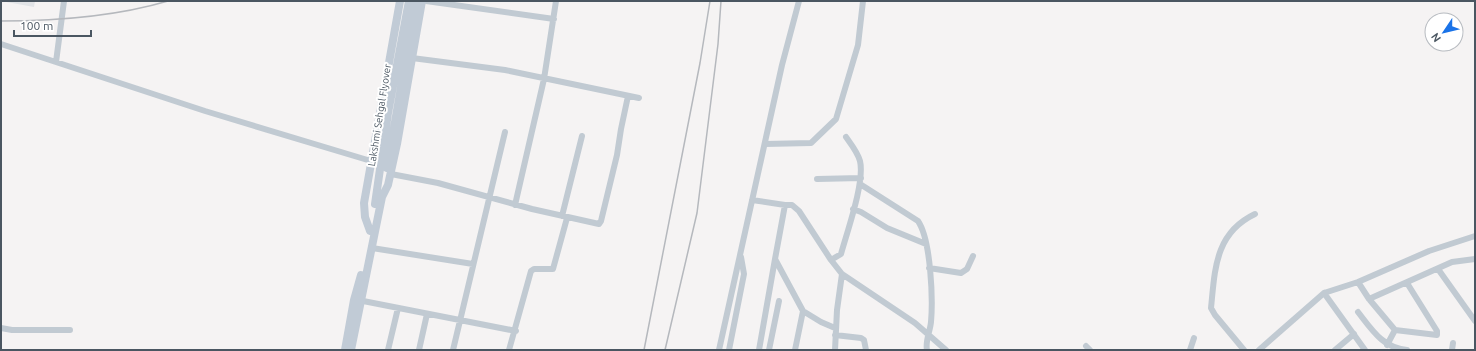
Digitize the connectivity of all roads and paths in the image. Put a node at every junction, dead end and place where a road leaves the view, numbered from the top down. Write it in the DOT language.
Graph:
graph roads {
  1 [pos="64,1"];
  2 [pos="400,1"];
  3 [pos="409,1"];
  4 [pos="416,1"];
  5 [pos="422,1"];
  6 [pos="426,1"];
  7 [pos="556,1"];
  8 [pos="799,1"];
  9 [pos="863,1"];
  10 [pos="554,19"];
  11 [pos="1,44"];
  12 [pos="412,58"];
  13 [pos="56,62"];
  14 [pos="544,79"];
  15 [pos="628,96"];
  16 [pos="639,98"];
  17 [pos="505,132"];
  18 [pos="582,136"];
  19 [pos="846,137"];
  20 [pos="765,144"];
  21 [pos="371,161"];
  22 [pos="385,177"];
  23 [pos="817,179"];
  24 [pos="861,181"];
  25 [pos="488,197"];
  26 [pos="752,200"];
  27 [pos="785,204"];
  28 [pos="515,205"];
  29 [pos="853,209"];
  30 [pos="1255,214"];
  31 [pos="565,217"];
  32 [pos="370,231"];
  33 [pos="1475,236"];
  34 [pos="926,244"];
  35 [pos="372,248"];
  36 [pos="740,254"];
  37 [pos="973,256"];
  38 [pos="775,259"];
  39 [pos="1475,259"];
  40 [pos="831,260"];
  41 [pos="473,264"];
  42 [pos="929,268"];
  43 [pos="1438,269"];
  44 [pos="842,274"];
  45 [pos="1358,282"];
  46 [pos="1407,283"];
  47 [pos="1324,293"];
  48 [pos="1369,299"];
  49 [pos="358,300"];
  50 [pos="779,301"];
  51 [pos="398,308"];
  52 [pos="803,311"];
  53 [pos="1358,312"];
  54 [pos="428,314"];
  55 [pos="460,320"];
  56 [pos="1475,321"];
  57 [pos="1,328"];
  58 [pos="836,328"];
  59 [pos="70,330"];
  60 [pos="1395,330"];
  61 [pos="516,331"];
  62 [pos="1354,334"];
  63 [pos="1438,334"];
  64 [pos="835,335"];
  65 [pos="928,335"];
  66 [pos="1445,337"];
  67 [pos="1194,338"];
  68 [pos="1387,345"];
  69 [pos="345,350"];
  70 [pos="352,350"];
  71 [pos="388,350"];
  72 [pos="419,350"];
  73 [pos="452,350"];
  74 [pos="509,350"];
  75 [pos="719,350"];
  76 [pos="729,350"];
  77 [pos="759,350"];
  78 [pos="769,350"];
  79 [pos="795,350"];
  80 [pos="835,350"];
  81 [pos="866,350"];
  82 [pos="927,350"];
  83 [pos="946,350"];
  84 [pos="1190,350"];
  85 [pos="1244,350"];
  86 [pos="1259,350"];
  87 [pos="1335,350"];
  88 [pos="1365,350"];
  89 [pos="1407,350"];
  1 -- 13 [label="street"];
  2 -- 21 [label="main road"];
  3 -- 22 [label="main road, Lakshmi Sehgal Flyover"];
  4 -- 22 [label="main road, Lakshmi Sehgal Flyover"];
  5 -- 12 [label="main road"];
  6 -- 10 [label="street"];
  7 -- 10 [label="street"];
  8 -- 20 [label="street"];
  9 -- 20 [label="street"];
  10 -- 14 [label="street"];
  11 -- 13 [label="street"];
  12 -- 14 [label="street"];
  12 -- 22 [label="main road"];
  13 -- 21 [label="street"];
  14 -- 15 [label="street"];
  14 -- 28 [label="street"];
  15 -- 16 [label="street"];
  15 -- 31 [label="street"];
  17 -- 25 [label="street"];
  18 -- 31 [label="street"];
  19 -- 24 [label="street"];
  20 -- 26 [label="street"];
  21 -- 32 [label="main road"];
  22 -- 25 [label="street"];
  22 -- 32 [label="main road, Lakshmi Sehgal Flyover"];
  22 -- 35 [label="main road, Lakshmi Sehgal Flyover"];
  23 -- 24 [label="street"];
  24 -- 29 [label="street"];
  24 -- 34 [label="street"];
  25 -- 28 [label="street"];
  25 -- 41 [label="street"];
  26 -- 27 [label="street"];
  26 -- 36 [label="street"];
  27 -- 38 [label="street"];
  27 -- 40 [label="street"];
  28 -- 31 [label="street"];
  29 -- 34 [label="street"];
  29 -- 40 [label="street"];
  30 -- 85 [label="street"];
  31 -- 61 [label="street"];
  32 -- 49 [label="main road, Lakshmi Sehgal Flyover"];
  33 -- 45 [label="street"];
  34 -- 42 [label="street"];
  35 -- 41 [label="street"];
  35 -- 49 [label="main road, Lakshmi Sehgal Flyover"];
  36 -- 75 [label="street"];
  36 -- 76 [label="street"];
  37 -- 42 [label="street"];
  38 -- 52 [label="street"];
  38 -- 77 [label="street"];
  39 -- 43 [label="street"];
  40 -- 44 [label="street"];
  41 -- 55 [label="street"];
  42 -- 65 [label="street"];
  43 -- 46 [label="street"];
  43 -- 56 [label="street"];
  44 -- 58 [label="street"];
  44 -- 65 [label="street"];
  45 -- 47 [label="street"];
  45 -- 48 [label="street"];
  46 -- 48 [label="street"];
  46 -- 63 [label="street"];
  47 -- 62 [label="street"];
  47 -- 86 [label="street"];
  48 -- 60 [label="street"];
  49 -- 51 [label="street"];
  49 -- 69 [label="main road"];
  49 -- 70 [label="main road"];
  50 -- 78 [label="street"];
  51 -- 54 [label="street"];
  51 -- 71 [label="street"];
  52 -- 58 [label="street"];
  52 -- 79 [label="street"];
  53 -- 68 [label="street"];
  54 -- 55 [label="street"];
  54 -- 72 [label="street"];
  55 -- 61 [label="street"];
  55 -- 73 [label="street"];
  57 -- 59 [label="street"];
  58 -- 64 [label="street"];
  60 -- 63 [label="street"];
  60 -- 68 [label="street"];
  61 -- 74 [label="street"];
  62 -- 87 [label="street"];
  62 -- 88 [label="street"];
  63 -- 66 [label="street"];
  64 -- 80 [label="street"];
  64 -- 81 [label="street"];
  65 -- 82 [label="street"];
  65 -- 83 [label="street"];
  67 -- 84 [label="street"];
  68 -- 89 [label="street"];
}
